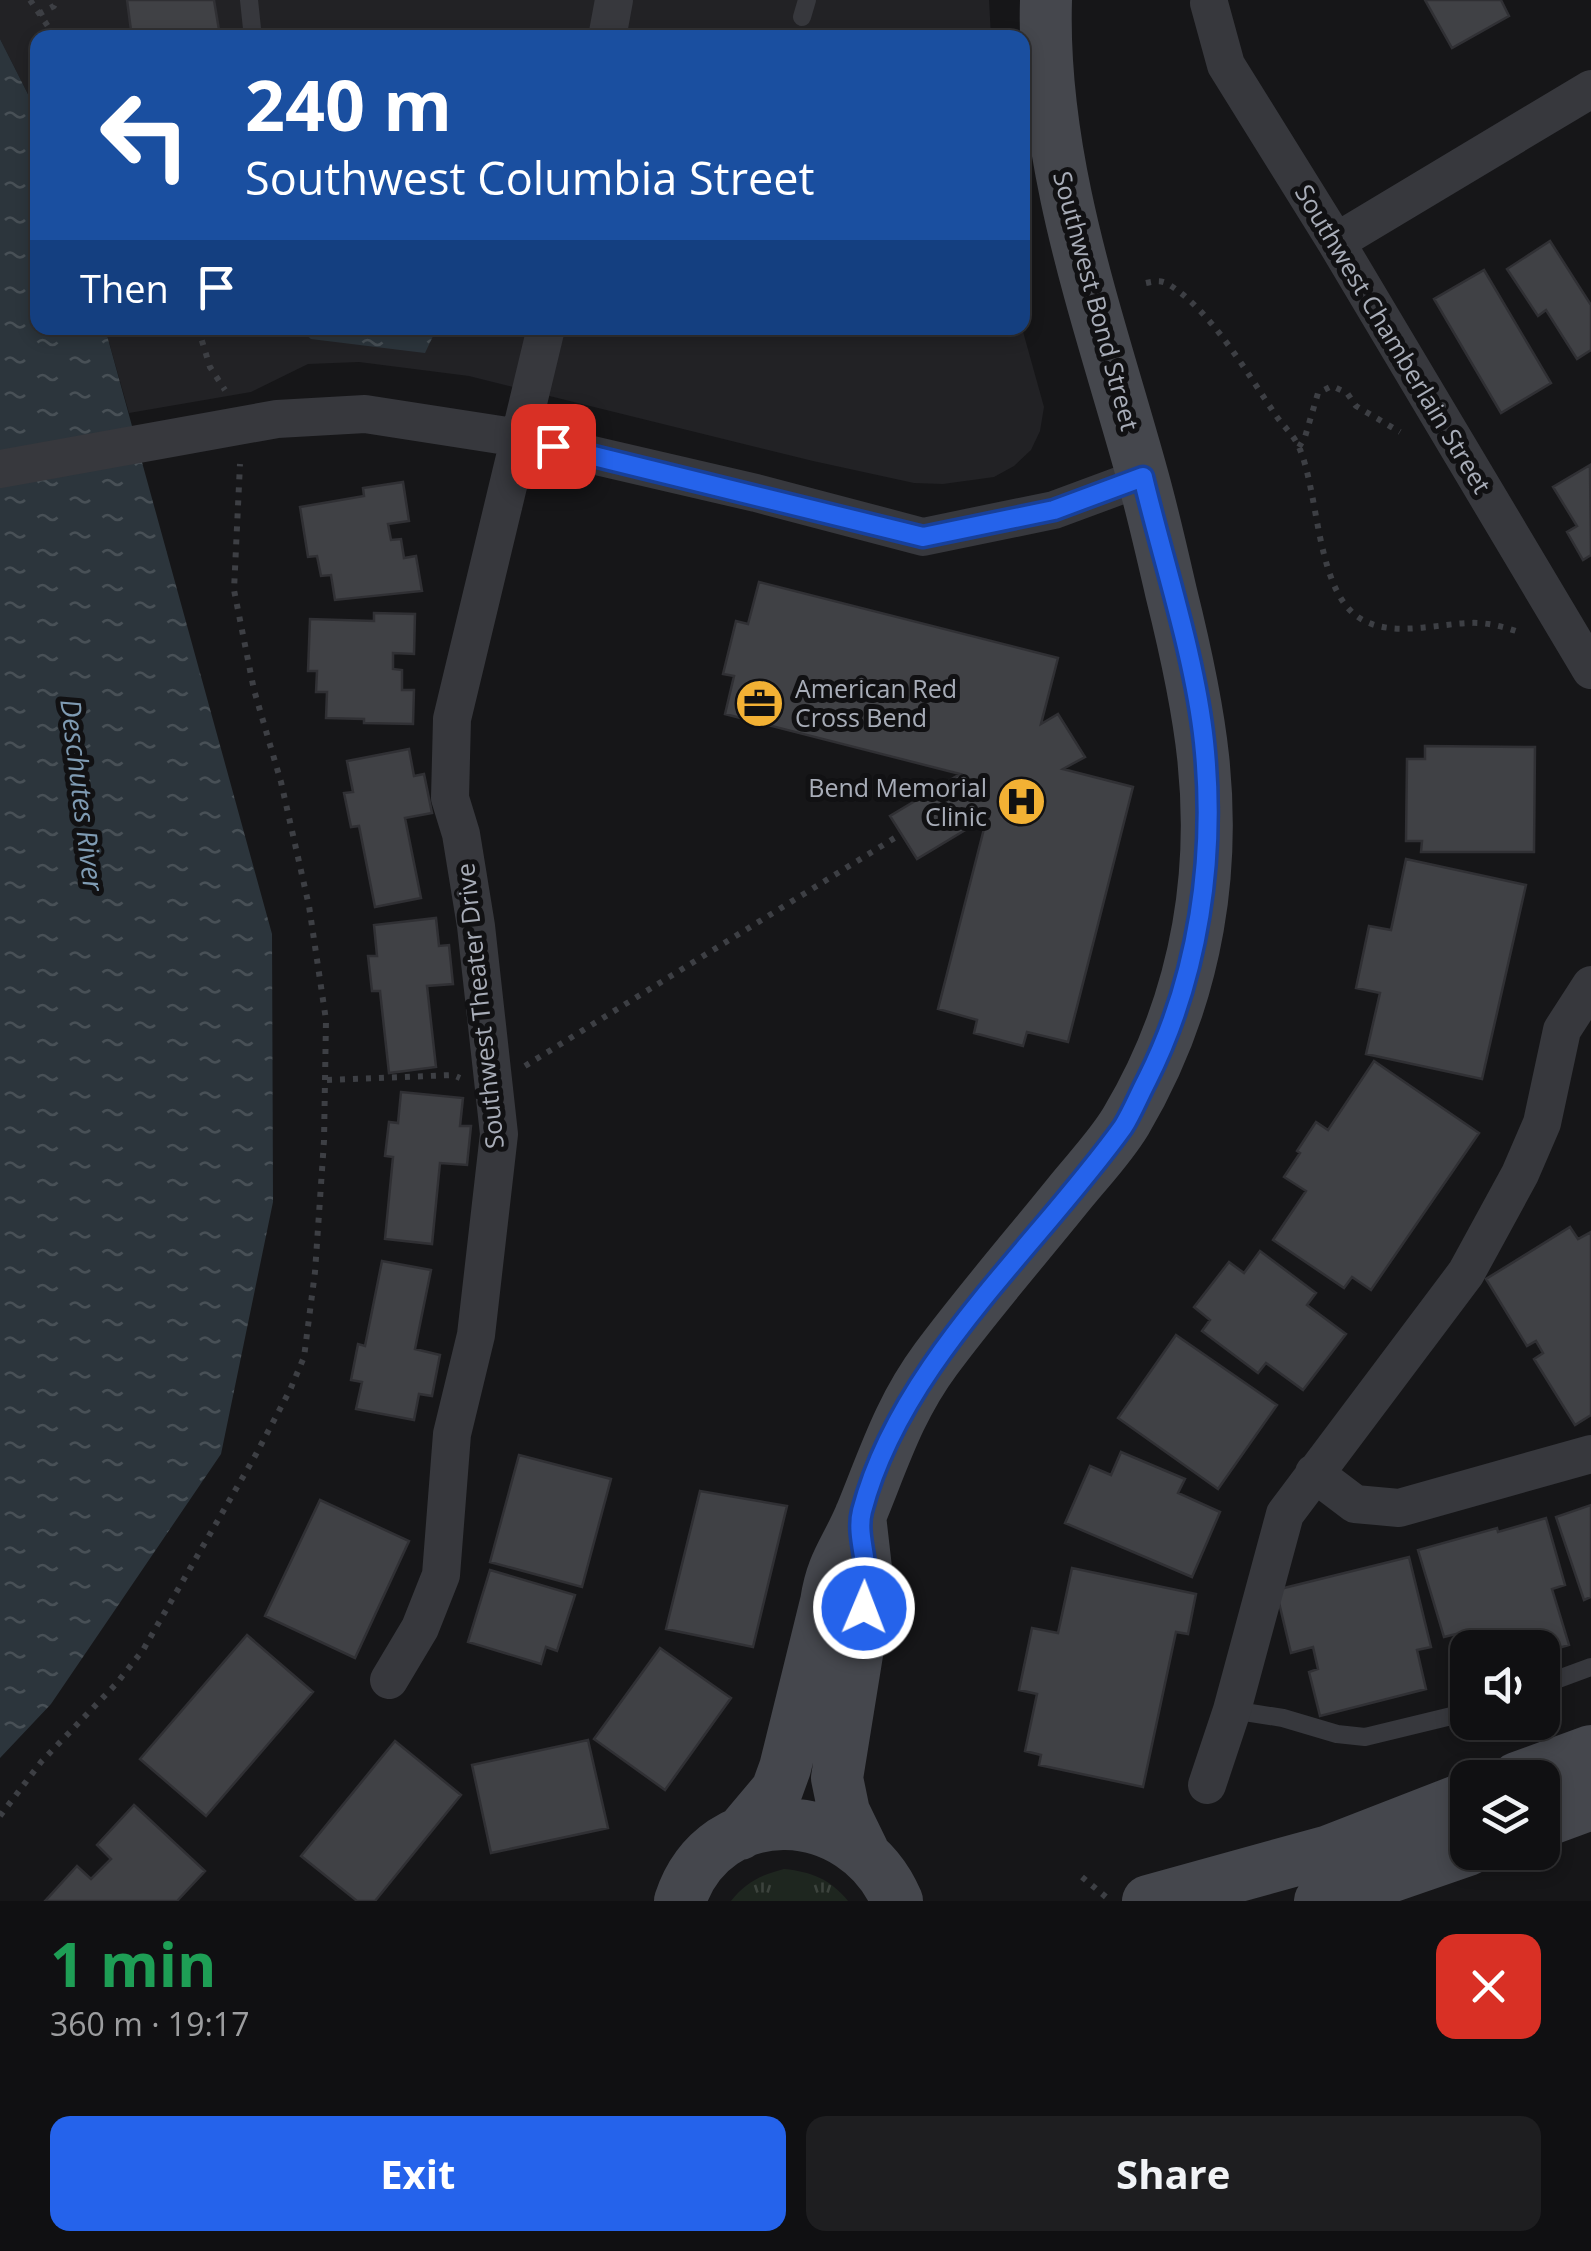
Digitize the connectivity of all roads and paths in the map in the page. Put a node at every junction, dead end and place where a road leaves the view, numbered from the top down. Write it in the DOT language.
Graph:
graph roads {
  1 [pos="30,0"];
  2 [pos="57,0"];
  3 [pos="249,0"];
  4 [pos="614,0"];
  5 [pos="1046,0"];
  6 [pos="1209,3"];
  7 [pos="39,14"];
  8 [pos="50,30"];
  9 [pos="252,30"];
  10 [pos="608,30"];
  11 [pos="1591,89"];
  12 [pos="1336,242"];
  13 [pos="1146,283"];
  14 [pos="200,335"];
  15 [pos="544,335"];
  16 [pos="225,390"];
  17 [pos="1400,432"];
  18 [pos="520,438"];
  19 [pos="1299,446"];
  20 [pos="240,464"];
  21 [pos="0,469"];
  22 [pos="1143,477"];
  23 [pos="1522,633"];
  24 [pos="1591,670"];
  25 [pos="901,834"];
  26 [pos="1591,985"];
  27 [pos="327,1080"];
  28 [pos="493,1086"];
  29 [pos="1591,1454"];
  30 [pos="1314,1473"];
  31 [pos="860,1516"];
  32 [pos="1591,1668"];
  33 [pos="1560,1679"];
  34 [pos="390,1680"];
  35 [pos="1232,1710"];
  36 [pos="1450,1716"];
  37 [pos="1591,1751"];
  38 [pos="1560,1762"];
  39 [pos="1207,1785"];
  40 [pos="1450,1803"];
  41 [pos="1591,1804"];
  42 [pos="1560,1815"];
  43 [pos="0,1816"];
  44 [pos="740,1834"];
  45 [pos="1450,1856"];
  46 [pos="1082,1877"];
  47 [pos="891,1884"];
  48 [pos="676,1896"];
  49 [pos="1111,1901"];
  50 [pos="1148,1901"];
  51 [pos="1320,1901"];
  1 -- 7 [label="path"];
  2 -- 7 [label="path"];
  3 -- 9 [label="lane"];
  4 -- 10 [label="street"];
  5 -- 22 [label="street, Southwest Bond Street"];
  6 -- 12 [label="street, Southwest Chamberlain Street"];
  7 -- 8 [label="path"];
  11 -- 12 [label="street"];
  12 -- 24 [label="street, Southwest Chamberlain Street"];
  13 -- 19 [label="path"];
  14 -- 16 [label="path"];
  15 -- 18 [label="street, Southwest Theater Drive"];
  17 -- 19 [label="path"];
  18 -- 21 [label="street"];
  18 -- 22 [label="street"];
  18 -- 28 [label="street, Southwest Theater Drive"];
  19 -- 23 [label="path"];
  20 -- 27 [label="path"];
  22 -- 31 [label="street, Southwest Bond Street"];
  25 -- 28 [label="path"];
  26 -- 30 [label="street"];
  27 -- 28 [label="path"];
  27 -- 43 [label="path"];
  28 -- 34 [label="street, Southwest Theater Drive"];
  29 -- 30 [label="street"];
  30 -- 35 [label="street"];
  31 -- 44 [label="street, Southwest Bond Street"];
  31 -- 47 [label="street, Southwest Bond Street"];
  32 -- 33 [label="lane"];
  35 -- 36 [label="lane"];
  35 -- 39 [label="street"];
  37 -- 38 [label="street"];
  40 -- 50 [label="street"];
  41 -- 42 [label="street"];
  44 -- 47 [label="street"];
  44 -- 48 [label="street"];
  45 -- 51 [label="street"];
  46 -- 49 [label="path"];
}
